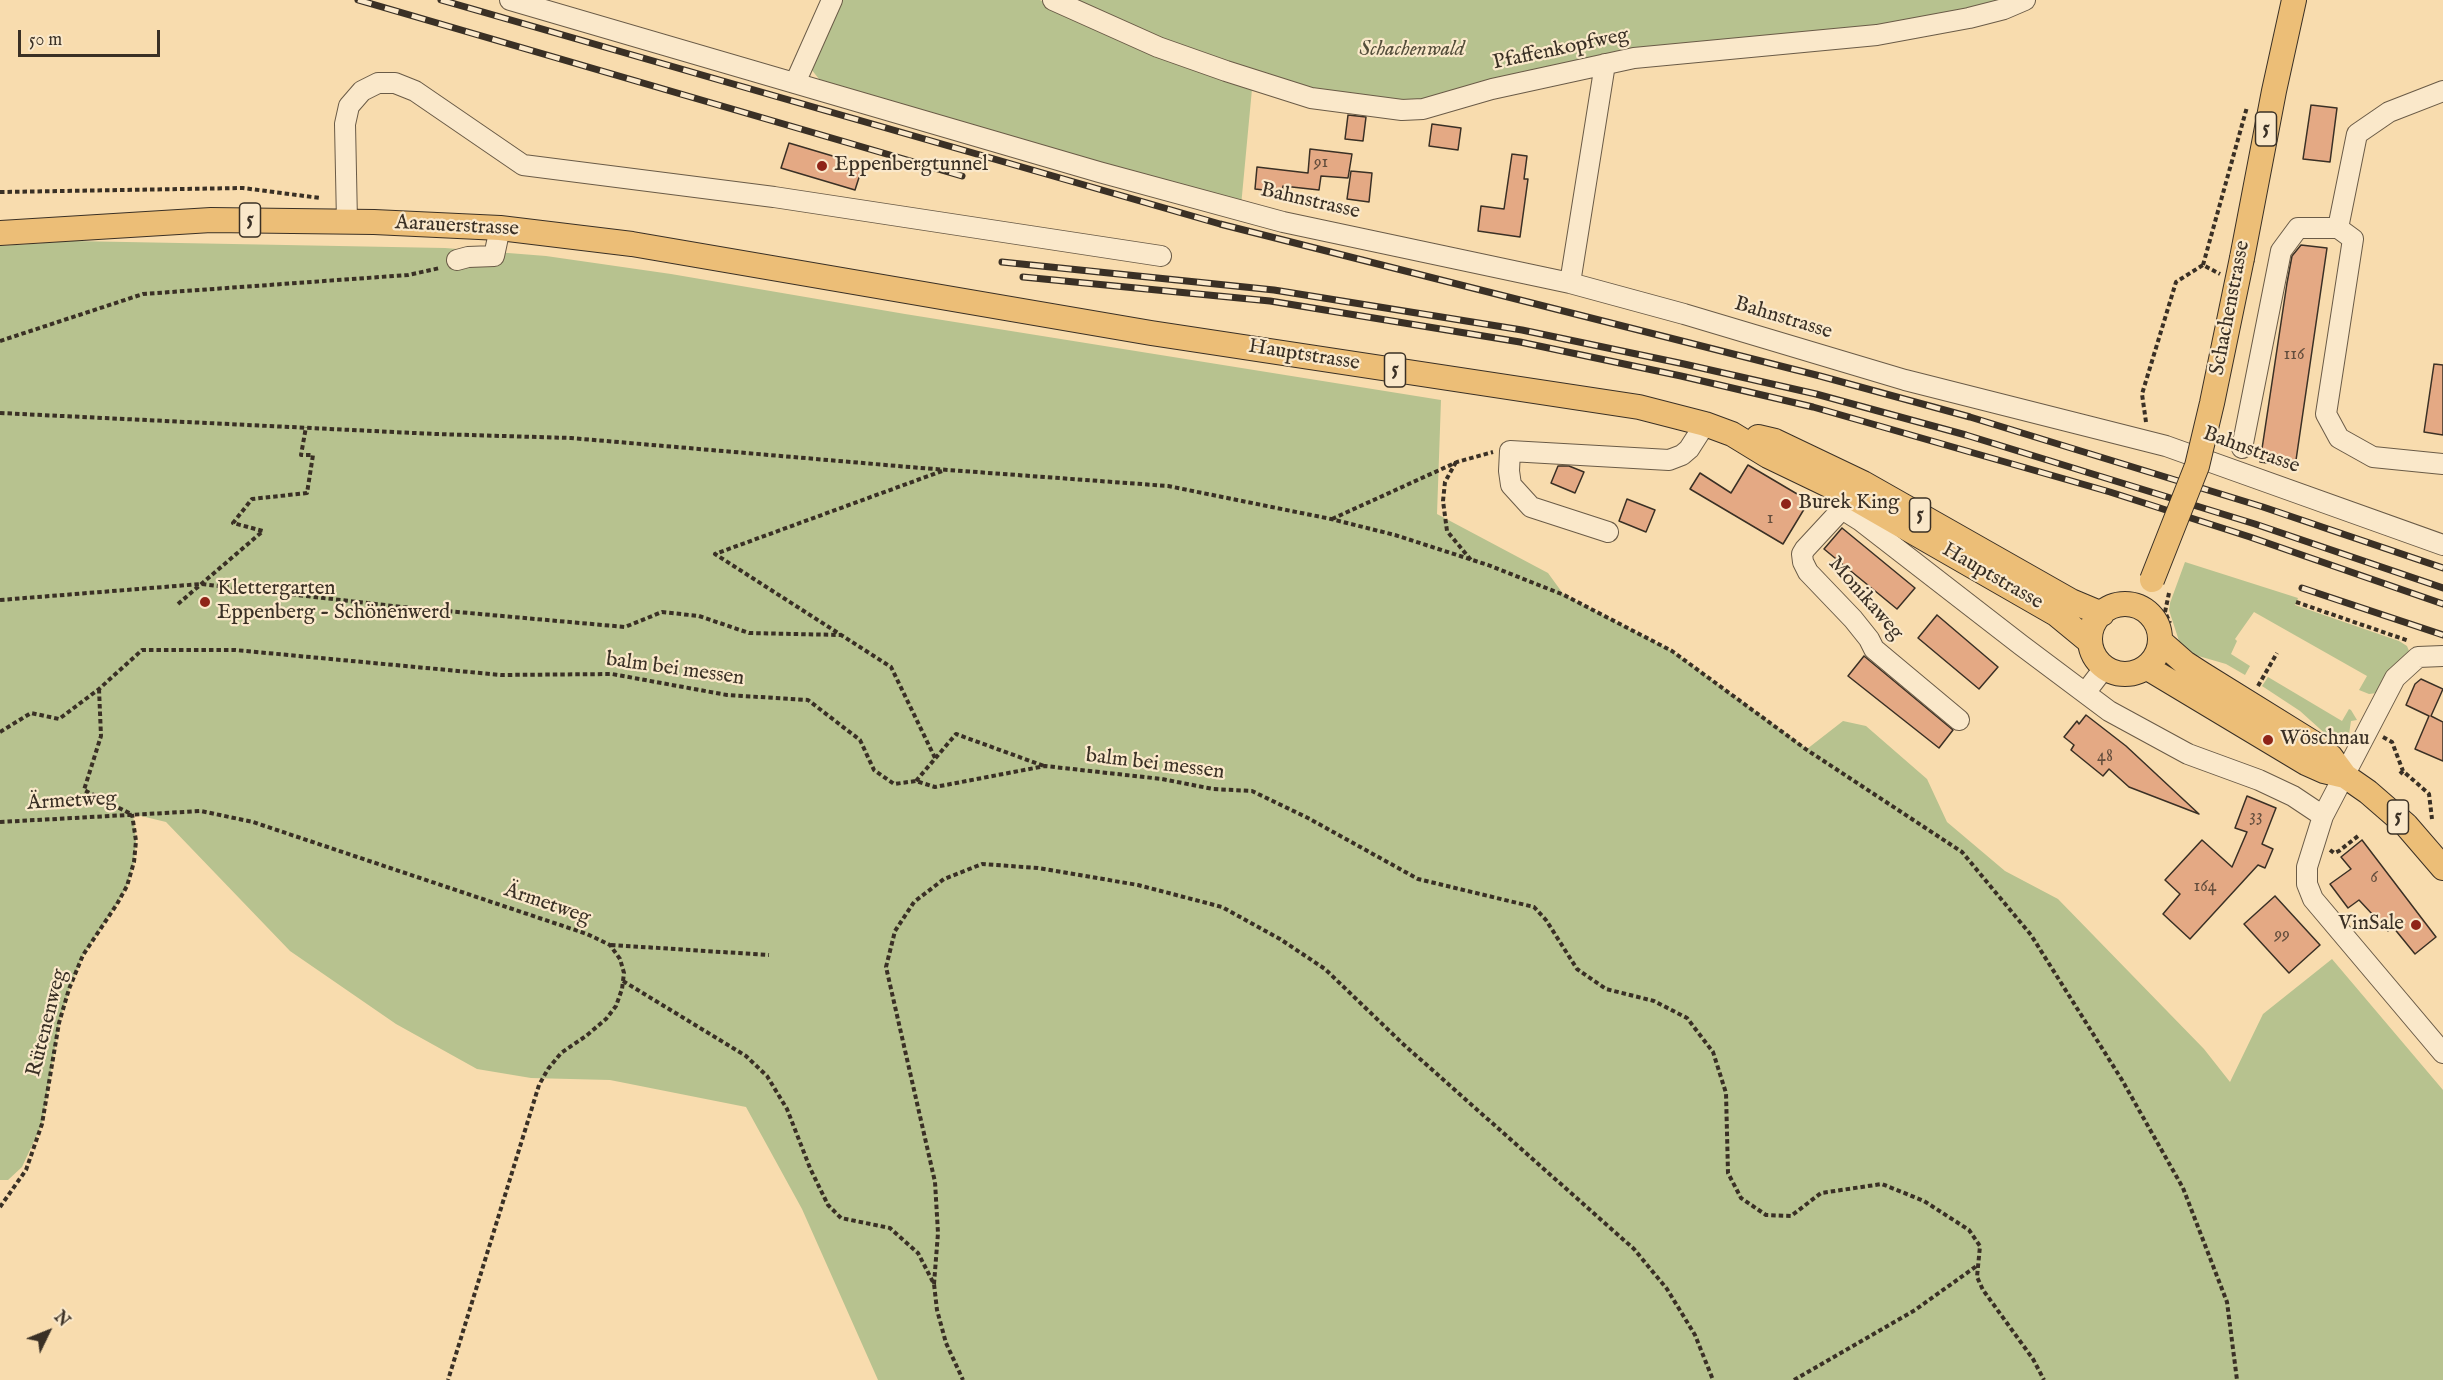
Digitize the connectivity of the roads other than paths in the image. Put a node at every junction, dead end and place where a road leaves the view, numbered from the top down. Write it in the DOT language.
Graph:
graph roads {
  1 [pos="510,0"];
  2 [pos="832,0"];
  3 [pos="1053,0"];
  4 [pos="2025,0"];
  5 [pos="2294,0"];
  6 [pos="1605,64"];
  7 [pos="795,83"];
  8 [pos="2443,91"];
  9 [pos="346,212"];
  10 [pos="500,228"];
  11 [pos="2338,228"];
  12 [pos="0,233"];
  13 [pos="1161,256"];
  14 [pos="457,260"];
  15 [pos="1570,283"];
  16 [pos="910,292"];
  17 [pos="1705,424"];
  18 [pos="1732,434"];
  19 [pos="2242,448"];
  20 [pos="2443,464"];
  21 [pos="1845,501"];
  22 [pos="1608,532"];
  23 [pos="2443,545"];
  24 [pos="2140,608"];
  25 [pos="2102,614"];
  26 [pos="2160,641"];
  27 [pos="2090,642"];
  28 [pos="2443,656"];
  29 [pos="2146,667"];
  30 [pos="2105,668"];
  31 [pos="2085,693"];
  32 [pos="1959,720"];
  33 [pos="2345,776"];
  34 [pos="2323,816"];
  35 [pos="2443,868"];
  36 [pos="2443,1053"];
  1 -- 7 [label="street, Bahnstrasse"];
  2 -- 7 [label="street"];
  3 -- 6 [label="street, Pfaffenkopfweg"];
  4 -- 6 [label="street, Pfaffenkopfweg"];
  5 -- 24 [label="main road, Schachenstrasse / 5, bridge"];
  6 -- 15 [label="street"];
  7 -- 15 [label="street, Bahnstrasse"];
  8 -- 11 [label="street"];
  9 -- 10 [label="main road, Aarauerstrasse / 5"];
  9 -- 12 [label="main road, Aarauerstrasse / 5"];
  9 -- 13 [label="street"];
  10 -- 14 [label="street"];
  10 -- 16 [label="main road, Aarauerstrasse / 5"];
  11 -- 19 [label="street"];
  11 -- 20 [label="street"];
  15 -- 23 [label="street, Bahnstrasse"];
  16 -- 17 [label="main road, Hauptstrasse / 5"];
  17 -- 18 [label="main road, Hauptstrasse / 5"];
  17 -- 22 [label="street"];
  18 -- 21 [label="main road, Hauptstrasse / 5"];
  18 -- 25 [label="main road, Hauptstrasse / 5"];
  21 -- 27 [label="main road, Hauptstrasse / 5"];
  21 -- 31 [label="street"];
  21 -- 32 [label="street, Monikaweg"];
  24 -- 25 [label="main road"];
  24 -- 26 [label="main road"];
  25 -- 27 [label="main road"];
  26 -- 29 [label="main road"];
  26 -- 33 [label="main road, 5"];
  27 -- 30 [label="main road"];
  28 -- 33 [label="street"];
  29 -- 30 [label="main road"];
  29 -- 33 [label="main road, 5"];
  30 -- 31 [label="street"];
  31 -- 34 [label="street"];
  33 -- 34 [label="street"];
  33 -- 35 [label="main road, 5"];
  34 -- 36 [label="street"];
}
